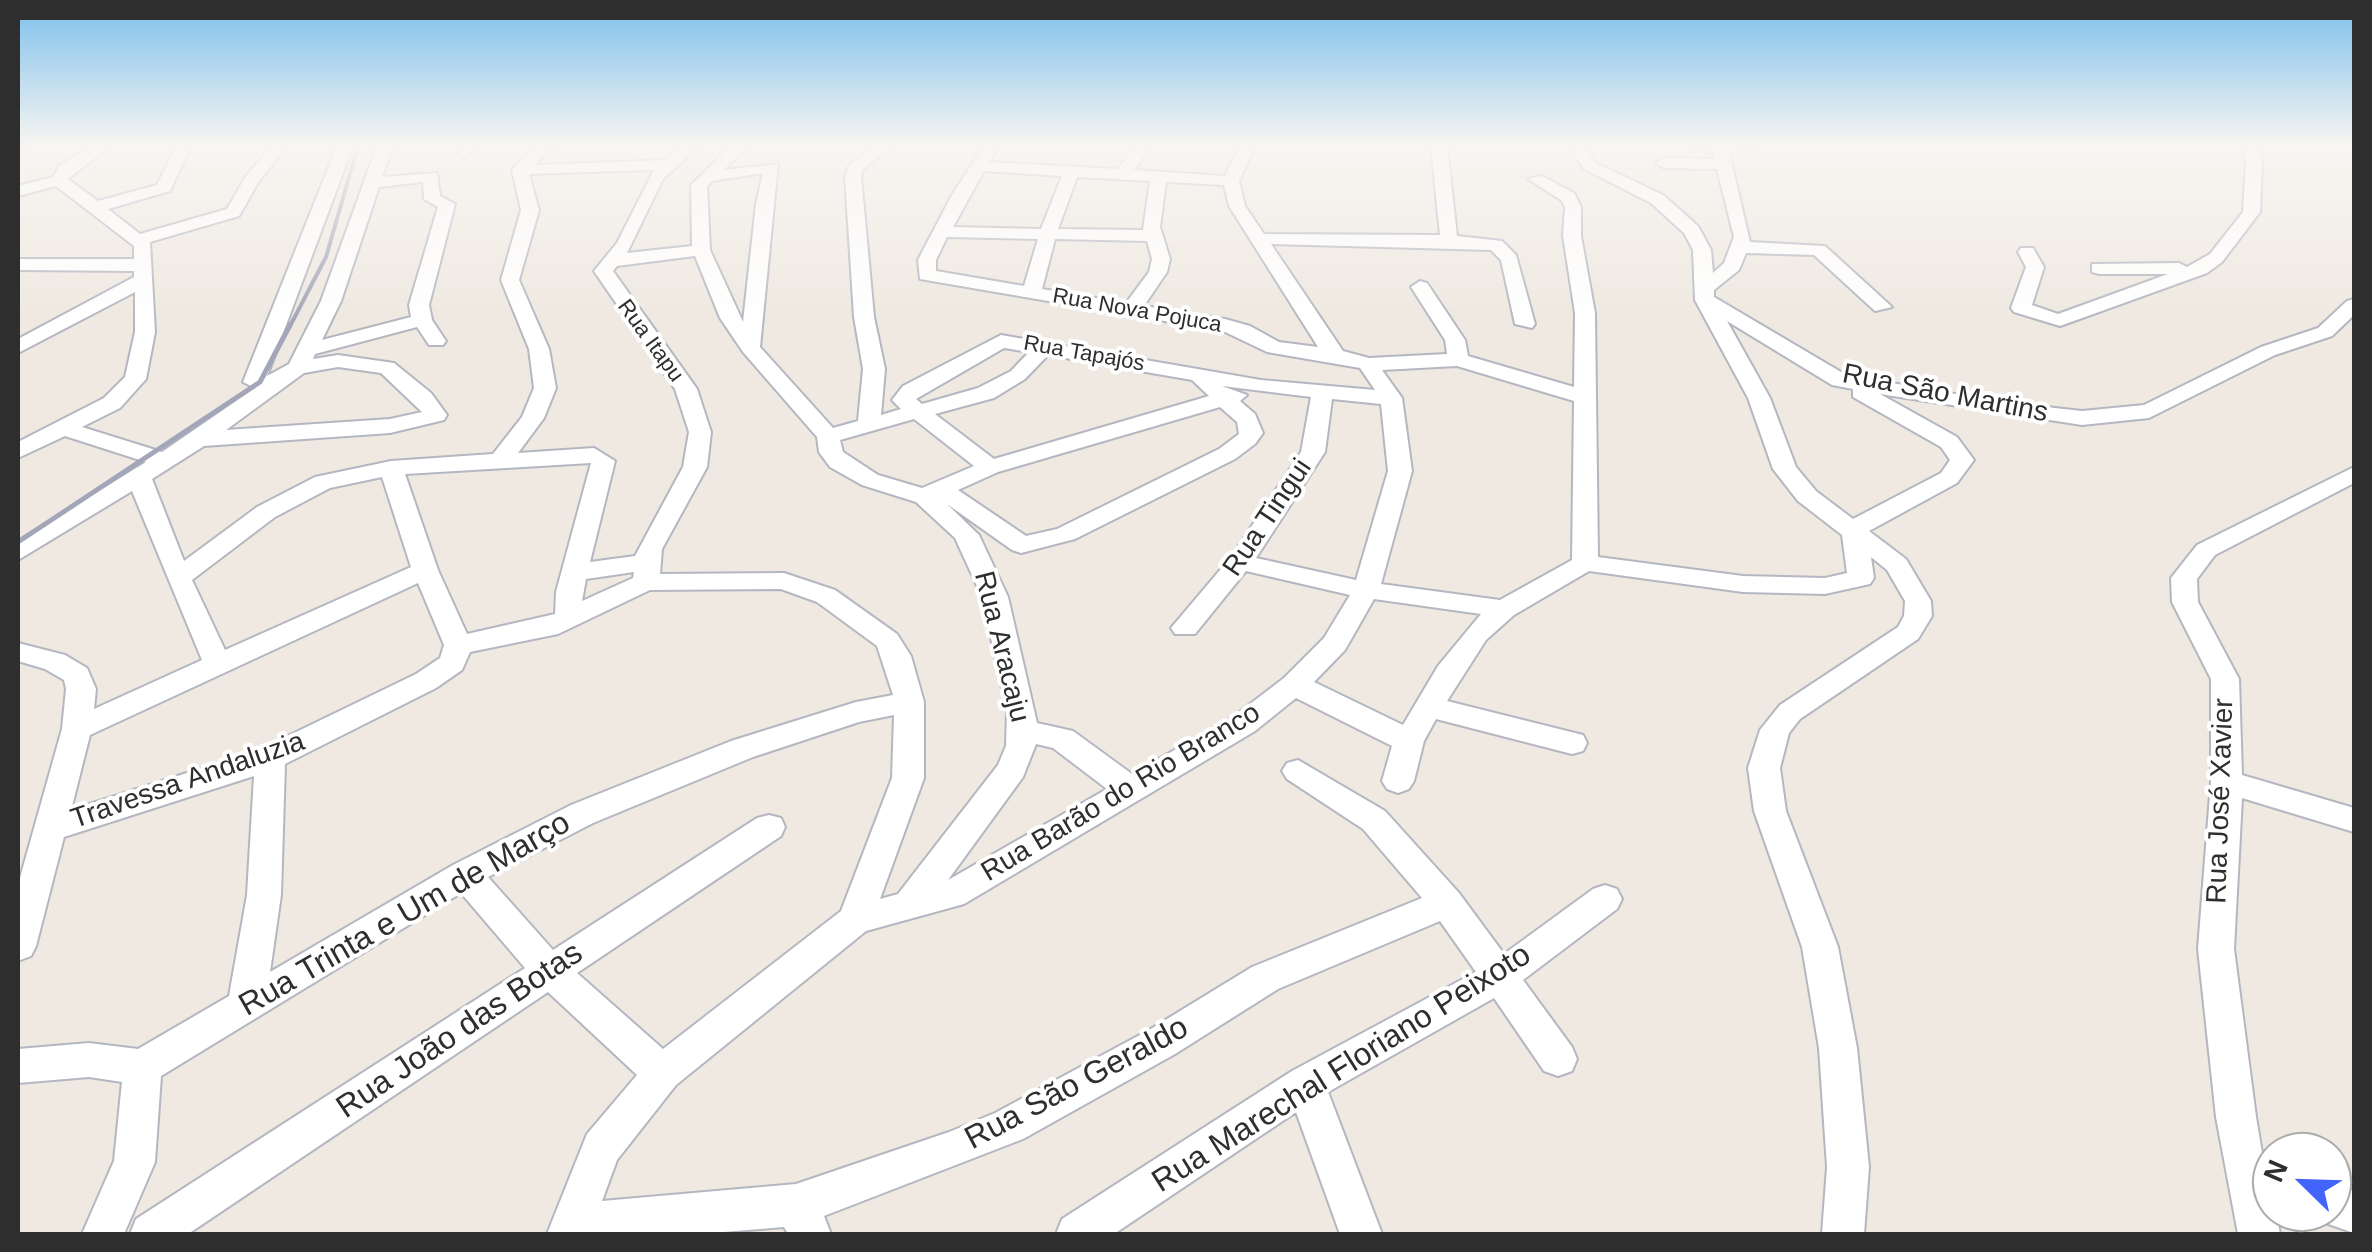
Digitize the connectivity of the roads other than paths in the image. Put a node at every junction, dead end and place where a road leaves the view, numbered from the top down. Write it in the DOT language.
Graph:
graph roads {
  1 [pos="94,204"];
  2 [pos="107,204"];
  3 [pos="240,204"];
  4 [pos="322,204"];
  5 [pos="367,204"];
  6 [pos="446,204"];
  7 [pos="529,204"];
  8 [pos="644,204"];
  9 [pos="701,204"];
  10 [pos="764,204"];
  11 [pos="855,204"];
  12 [pos="958,204"];
  13 [pos="1059,204"];
  14 [pos="1155,204"];
  15 [pos="1237,204"];
  16 [pos="1445,204"];
  17 [pos="1572,204"];
  18 [pos="1664,204"];
  19 [pos="1733,204"];
  20 [pos="2251,204"];
  21 [pos="98,207"];
  22 [pos="945,232"];
  23 [pos="1047,236"];
  24 [pos="1155,236"];
  25 [pos="1261,239"];
  26 [pos="1449,240"];
  27 [pos="1742,246"];
  28 [pos="702,250"];
  29 [pos="2027,252"];
  30 [pos="142,257"];
  31 [pos="609,261"];
  32 [pos="18,265"];
  33 [pos="2099,268"];
  34 [pos="2200,269"];
  35 [pos="1420,287"];
  36 [pos="1031,293"];
  37 [pos="1704,295"];
  38 [pos="2354,305"];
  39 [pos="1882,308"];
  40 [pos="1131,310"];
  41 [pos="422,320"];
  42 [pos="1525,324"];
  43 [pos="2354,330"];
  44 [pos="2324,334"];
  45 [pos="436,341"];
  46 [pos="1045,347"];
  47 [pos="18,348"];
  48 [pos="750,348"];
  49 [pos="1336,355"];
  50 [pos="1458,360"];
  51 [pos="1368,364"];
  52 [pos="296,366"];
  53 [pos="1200,377"];
  54 [pos="1840,380"];
  55 [pos="254,382"];
  56 [pos="1260,386"];
  57 [pos="1322,394"];
  58 [pos="1585,397"];
  59 [pos="1390,398"];
  60 [pos="1224,399"];
  61 [pos="917,414"];
  62 [pos="868,423"];
  63 [pos="65,430"];
  64 [pos="828,436"];
  65 [pos="199,439"];
  66 [pos="18,451"];
  67 [pos="502,458"];
  68 [pos="147,467"];
  69 [pos="990,467"];
  70 [pos="391,468"];
  71 [pos="2354,474"];
  72 [pos="932,493"];
  73 [pos="1854,529"];
  74 [pos="18,532"];
  75 [pos="18,552"];
  76 [pos="1240,562"];
  77 [pos="1585,563"];
  78 [pos="425,570"];
  79 [pos="576,572"];
  80 [pos="645,573"];
  81 [pos="178,578"];
  82 [pos="1366,590"];
  83 [pos="1504,609"];
  84 [pos="568,619"];
  85 [pos="1184,628"];
  86 [pos="458,646"];
  87 [pos="18,652"];
  88 [pos="217,662"];
  89 [pos="1294,685"];
  90 [pos="909,702"];
  91 [pos="1429,707"];
  92 [pos="77,729"];
  93 [pos="1024,731"];
  94 [pos="1409,742"];
  95 [pos="1572,743"];
  96 [pos="270,758"];
  97 [pos="1298,771"];
  98 [pos="1398,781"];
  99 [pos="2228,782"];
  100 [pos="1133,791"];
  101 [pos="2354,820"];
  102 [pos="769,828"];
  103 [pos="47,829"];
  104 [pos="465,874"];
  105 [pos="1604,898"];
  106 [pos="1447,903"];
  107 [pos="910,904"];
  108 [pos="856,920"];
  109 [pos="18,946"];
  110 [pos="548,970"];
  111 [pos="1498,978"];
  112 [pos="246,1006"];
  113 [pos="1558,1059"];
  114 [pos="18,1066"];
  115 [pos="142,1067"];
  116 [pos="662,1073"];
  117 [pos="1306,1084"];
  118 [pos="2252,1145"];
  119 [pos="803,1220"];
  120 [pos="569,1230"];
  121 [pos="104,1234"];
  122 [pos="151,1234"];
  123 [pos="1076,1234"];
  124 [pos="1361,1234"];
  125 [pos="1842,1234"];
  1 -- 21 [label="street"];
  2 -- 21 [label="street"];
  3 -- 30 [label="street"];
  4 -- 55 [label="street"];
  5 -- 52 [label="street"];
  6 -- 41 [label="street"];
  7 -- 67 [label="street"];
  8 -- 31 [label="street, Rua Itapu"];
  9 -- 28 [label="street"];
  10 -- 48 [label="street"];
  11 -- 62 [label="street"];
  12 -- 22 [label="street"];
  13 -- 23 [label="street"];
  14 -- 24 [label="street"];
  15 -- 25 [label="street"];
  16 -- 26 [label="street"];
  17 -- 58 [label="street"];
  18 -- 37 [label="street"];
  19 -- 27 [label="street"];
  20 -- 34 [label="street"];
  21 -- 30 [label="street"];
  22 -- 23 [label="street"];
  22 -- 36 [label="street, Rua Nova Pojuca"];
  23 -- 24 [label="street"];
  23 -- 36 [label="street"];
  24 -- 40 [label="street"];
  25 -- 26 [label="street"];
  25 -- 49 [label="street"];
  26 -- 42 [label="street"];
  27 -- 37 [label="street"];
  27 -- 39 [label="street"];
  28 -- 31 [label="street"];
  28 -- 48 [label="street, Rua Aracaju"];
  29 -- 34 [label="street"];
  30 -- 32 [label="street"];
  30 -- 47 [label="street"];
  30 -- 63 [label="street"];
  31 -- 80 [label="street, Rua Itapu"];
  33 -- 34 [label="street"];
  35 -- 50 [label="street"];
  36 -- 40 [label="street, Rua Nova Pojuca"];
  37 -- 54 [label="street, Rua São Martins"];
  37 -- 73 [label="street"];
  38 -- 44 [label="street"];
  40 -- 49 [label="street, Rua Nova Pojuca"];
  41 -- 45 [label="street"];
  41 -- 52 [label="street"];
  43 -- 44 [label="street"];
  44 -- 54 [label="street, Rua São Martins"];
  46 -- 53 [label="street, Rua Tapajós"];
  46 -- 61 [label="street"];
  46 -- 61 [label="street, Rua Tapajós"];
  48 -- 64 [label="street, Rua Aracaju"];
  49 -- 51 [label="street"];
  50 -- 51 [label="street"];
  50 -- 58 [label="street"];
  51 -- 59 [label="street, Rua Barão do Rio Branco"];
  52 -- 55 [label="street"];
  52 -- 65 [label="street"];
  52 -- 65 [label="street"];
  53 -- 56 [label="street, Rua Tapajós"];
  53 -- 60 [label="street"];
  54 -- 73 [label="street"];
  55 -- 68 [label="street"];
  56 -- 57 [label="street, Rua Tapajós"];
  56 -- 60 [label="street"];
  57 -- 59 [label="street, Rua Tapajós"];
  57 -- 76 [label="street, Rua Tingui"];
  58 -- 77 [label="street"];
  59 -- 82 [label="street, Rua Barão do Rio Branco"];
  60 -- 69 [label="street"];
  60 -- 72 [label="street"];
  61 -- 62 [label="street"];
  61 -- 69 [label="street"];
  62 -- 64 [label="street"];
  63 -- 66 [label="street"];
  63 -- 68 [label="street"];
  64 -- 72 [label="street, Rua Aracaju"];
  65 -- 68 [label="street"];
  67 -- 70 [label="street"];
  67 -- 79 [label="street"];
  68 -- 74 [label="street"];
  68 -- 75 [label="street"];
  68 -- 81 [label="street"];
  69 -- 72 [label="street"];
  70 -- 78 [label="street"];
  70 -- 81 [label="street"];
  71 -- 99 [label="street, Rua José Xavier"];
  72 -- 93 [label="street, Rua Aracaju"];
  73 -- 77 [label="street"];
  73 -- 125 [label="street"];
  76 -- 82 [label="street"];
  76 -- 85 [label="street, Rua Tingui"];
  77 -- 83 [label="street"];
  78 -- 86 [label="street"];
  78 -- 88 [label="street"];
  79 -- 80 [label="street"];
  79 -- 84 [label="street"];
  80 -- 84 [label="street"];
  80 -- 90 [label="street"];
  81 -- 88 [label="street"];
  82 -- 83 [label="street"];
  82 -- 89 [label="street, Rua Barão do Rio Branco"];
  83 -- 91 [label="street"];
  84 -- 86 [label="street"];
  86 -- 96 [label="street, Travessa Andaluzia"];
  87 -- 92 [label="street"];
  88 -- 92 [label="street"];
  89 -- 94 [label="street"];
  89 -- 100 [label="street, Rua Barão do Rio Branco"];
  90 -- 104 [label="street, Rua Trinta e Um de Março"];
  90 -- 108 [label="street"];
  91 -- 94 [label="street"];
  91 -- 95 [label="street"];
  92 -- 103 [label="street"];
  93 -- 100 [label="street"];
  93 -- 107 [label="street, Rua Aracaju"];
  94 -- 98 [label="street"];
  96 -- 103 [label="street, Travessa Andaluzia"];
  96 -- 112 [label="street"];
  97 -- 106 [label="street"];
  99 -- 101 [label="street"];
  99 -- 118 [label="street, Rua José Xavier"];
  100 -- 107 [label="street, Rua Barão do Rio Branco"];
  102 -- 110 [label="street, Rua João das Botas"];
  103 -- 109 [label="street"];
  104 -- 110 [label="street"];
  104 -- 112 [label="street, Rua Trinta e Um de Março"];
  105 -- 111 [label="street, Rua Marechal Floriano Peixoto"];
  106 -- 111 [label="street"];
  106 -- 119 [label="street, Rua São Geraldo"];
  107 -- 108 [label="street, Rua Barão do Rio Branco"];
  108 -- 116 [label="street"];
  110 -- 116 [label="street"];
  110 -- 122 [label="street, Rua João das Botas"];
  111 -- 113 [label="street"];
  111 -- 117 [label="street, Rua Marechal Floriano Peixoto"];
  112 -- 115 [label="street, Rua Trinta e Um de Março"];
  114 -- 115 [label="street"];
  115 -- 121 [label="street"];
  116 -- 120 [label="street"];
  117 -- 123 [label="street, Rua Marechal Floriano Peixoto"];
  117 -- 124 [label="street"];
  119 -- 120 [label="street, Rua São Geraldo"];
}
